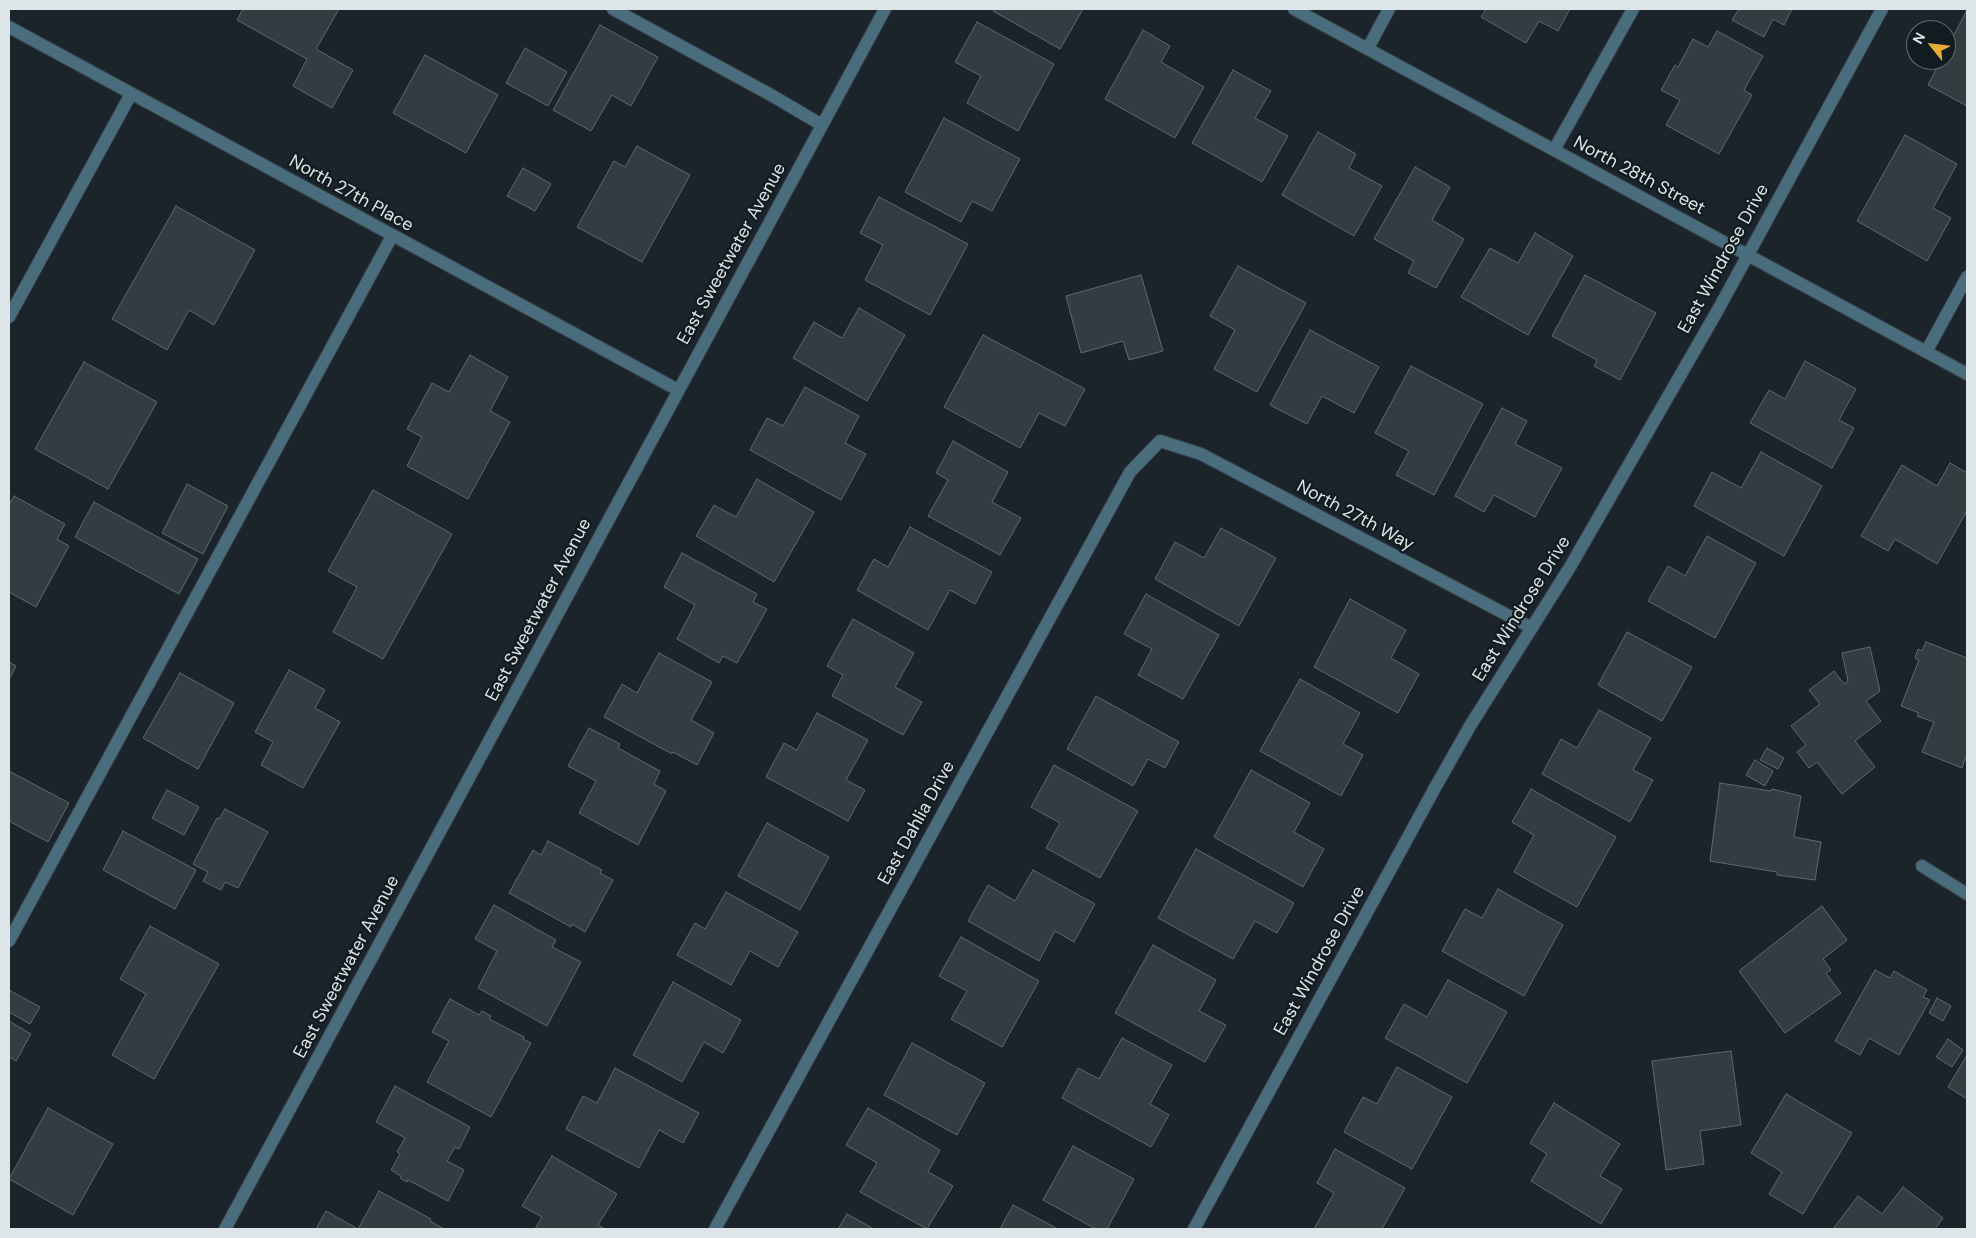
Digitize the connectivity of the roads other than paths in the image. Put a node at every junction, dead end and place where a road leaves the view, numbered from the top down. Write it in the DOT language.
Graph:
graph roads {
  1 [pos="613,9"];
  2 [pos="885,9"];
  3 [pos="1294,9"];
  4 [pos="1389,9"];
  5 [pos="1633,9"];
  6 [pos="1882,9"];
  7 [pos="9,28"];
  8 [pos="1368,48"];
  9 [pos="130,94"];
  10 [pos="822,125"];
  11 [pos="1554,150"];
  12 [pos="392,236"];
  13 [pos="1747,254"];
  14 [pos="1967,276"];
  15 [pos="9,317"];
  16 [pos="1926,352"];
  17 [pos="1967,374"];
  18 [pos="678,390"];
  19 [pos="1160,441"];
  20 [pos="1532,628"];
  21 [pos="1922,866"];
  22 [pos="1967,894"];
  23 [pos="9,941"];
  24 [pos="225,1229"];
  25 [pos="715,1229"];
  26 [pos="1194,1229"];
  1 -- 10 [label="street"];
  2 -- 10 [label="street, East Sweetwater Avenue"];
  3 -- 8 [label="street, North 28th Street"];
  4 -- 8 [label="street"];
  5 -- 11 [label="street"];
  6 -- 13 [label="street, East Windrose Drive"];
  7 -- 9 [label="street, North 27th Place"];
  8 -- 11 [label="street, North 28th Street"];
  9 -- 12 [label="street, North 27th Place"];
  9 -- 15 [label="street"];
  10 -- 18 [label="street, East Sweetwater Avenue"];
  11 -- 13 [label="street, North 28th Street"];
  12 -- 18 [label="street, North 27th Place"];
  12 -- 23 [label="street"];
  13 -- 16 [label="street, North 28th Street"];
  13 -- 20 [label="street, East Windrose Drive"];
  14 -- 16 [label="street"];
  16 -- 17 [label="street, North 28th Street"];
  18 -- 24 [label="street, East Sweetwater Avenue"];
  19 -- 20 [label="street, North 27th Way"];
  19 -- 25 [label="street, East Dahlia Drive"];
  20 -- 26 [label="street, East Windrose Drive"];
  21 -- 22 [label="street"];
}
